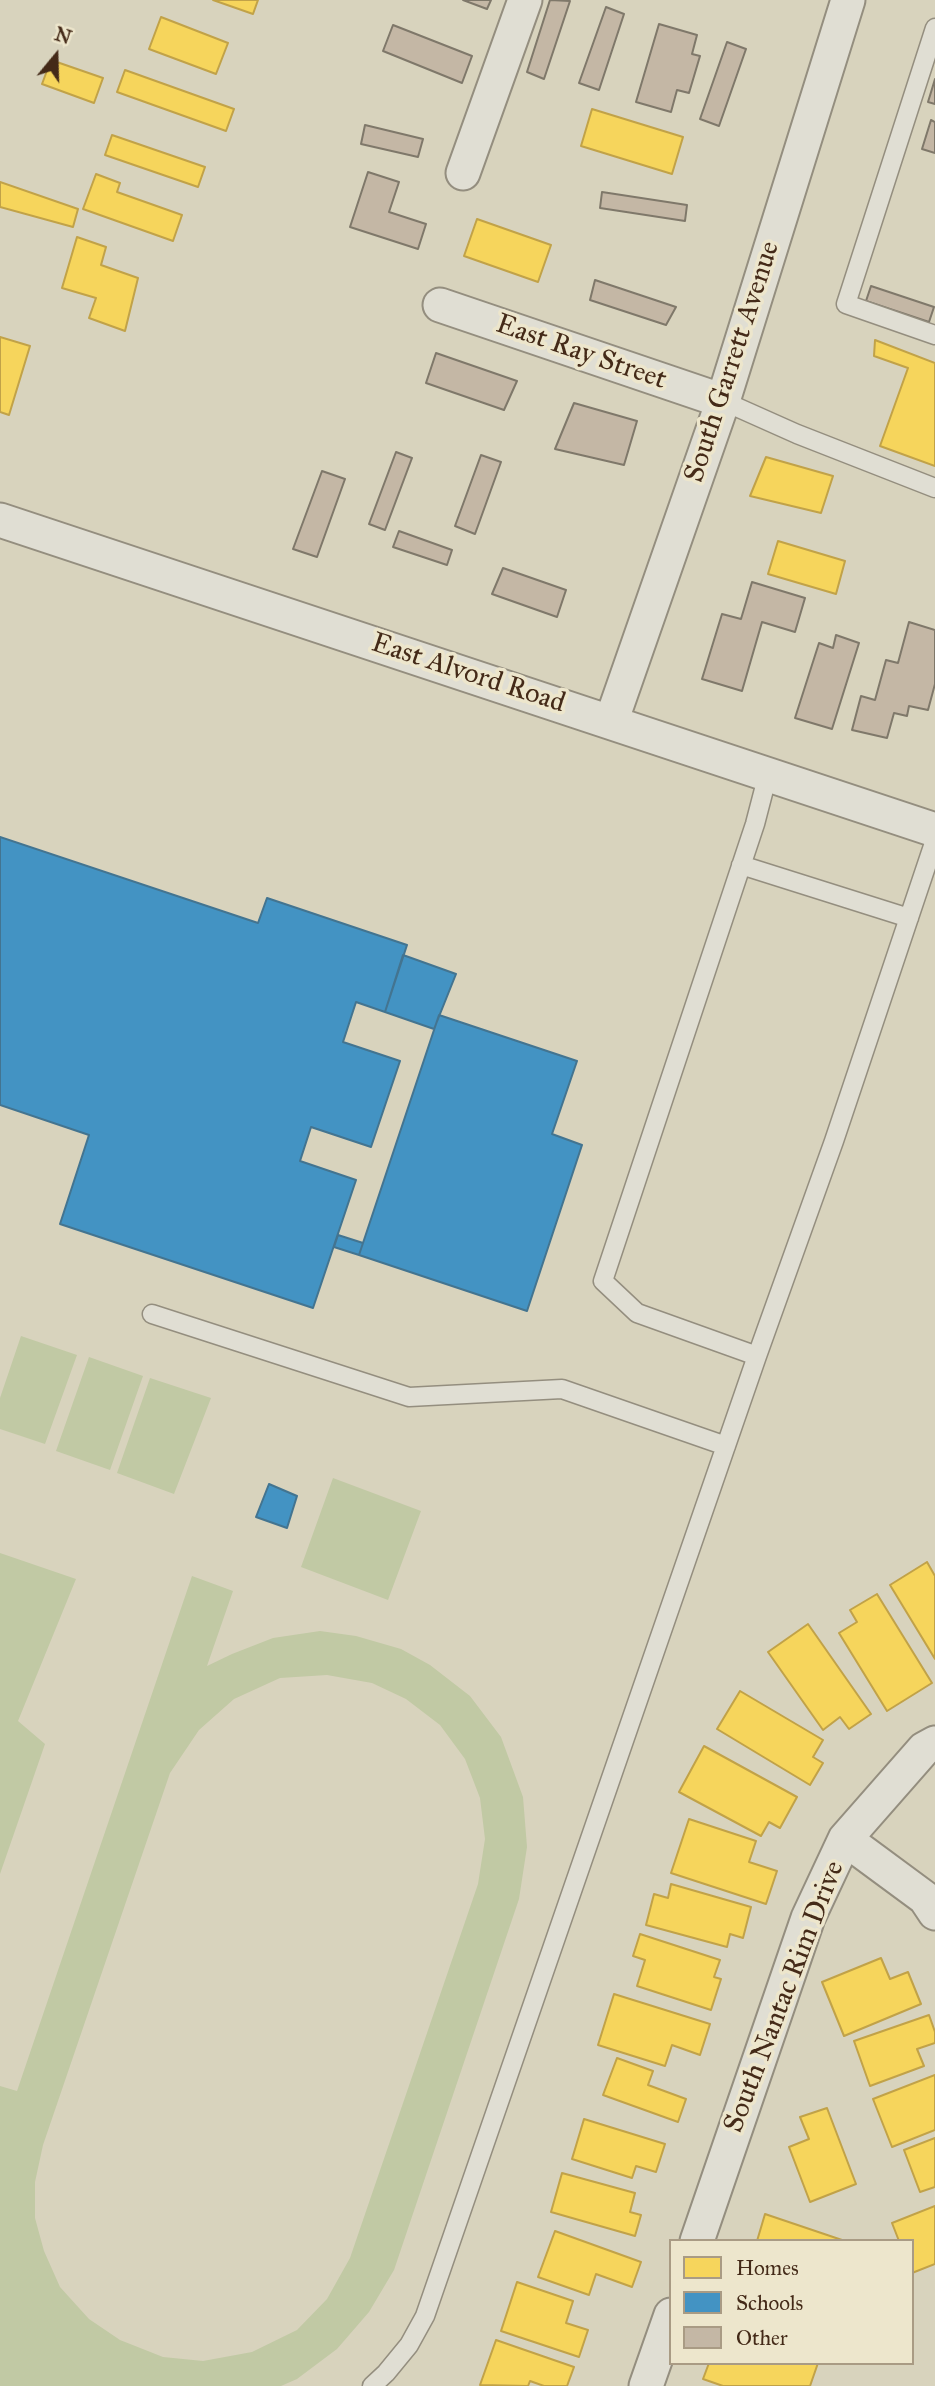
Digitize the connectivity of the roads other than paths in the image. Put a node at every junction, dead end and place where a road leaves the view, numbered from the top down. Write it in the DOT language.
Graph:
graph roads {
  1 [pos="525,0"];
  2 [pos="848,0"];
  3 [pos="935,28"];
  4 [pos="463,173"];
  5 [pos="440,305"];
  6 [pos="935,335"];
  7 [pos="723,401"];
  8 [pos="935,488"];
  9 [pos="0,520"];
  10 [pos="611,722"];
  11 [pos="768,774"];
  12 [pos="935,830"];
  13 [pos="935,839"];
  14 [pos="741,865"];
  15 [pos="909,918"];
  16 [pos="152,1314"];
  17 [pos="757,1356"];
  18 [pos="726,1446"];
  19 [pos="935,1742"];
  20 [pos="845,1839"];
  21 [pos="935,1913"];
  22 [pos="698,2239"];
  23 [pos="669,2321"];
  24 [pos="372,2386"];
  25 [pos="646,2386"];
  1 -- 4 [label="street"];
  2 -- 7 [label="street, South Garrett Avenue"];
  3 -- 6 [label="lane"];
  5 -- 7 [label="street, East Ray Street"];
  7 -- 8 [label="lane"];
  7 -- 10 [label="street, South Garrett Avenue"];
  9 -- 10 [label="street, East Alvord Road"];
  10 -- 11 [label="street, East Alvord Road"];
  11 -- 12 [label="street, East Alvord Road"];
  11 -- 14 [label="lane"];
  13 -- 15 [label="lane"];
  14 -- 15 [label="lane"];
  14 -- 17 [label="lane"];
  15 -- 17 [label="lane"];
  16 -- 18 [label="lane"];
  17 -- 18 [label="lane"];
  18 -- 24 [label="lane"];
  19 -- 20 [label="street, South Nantac Rim Drive"];
  20 -- 21 [label="street"];
  20 -- 22 [label="street, South Nantac Rim Drive"];
  23 -- 25 [label="street"];
}
